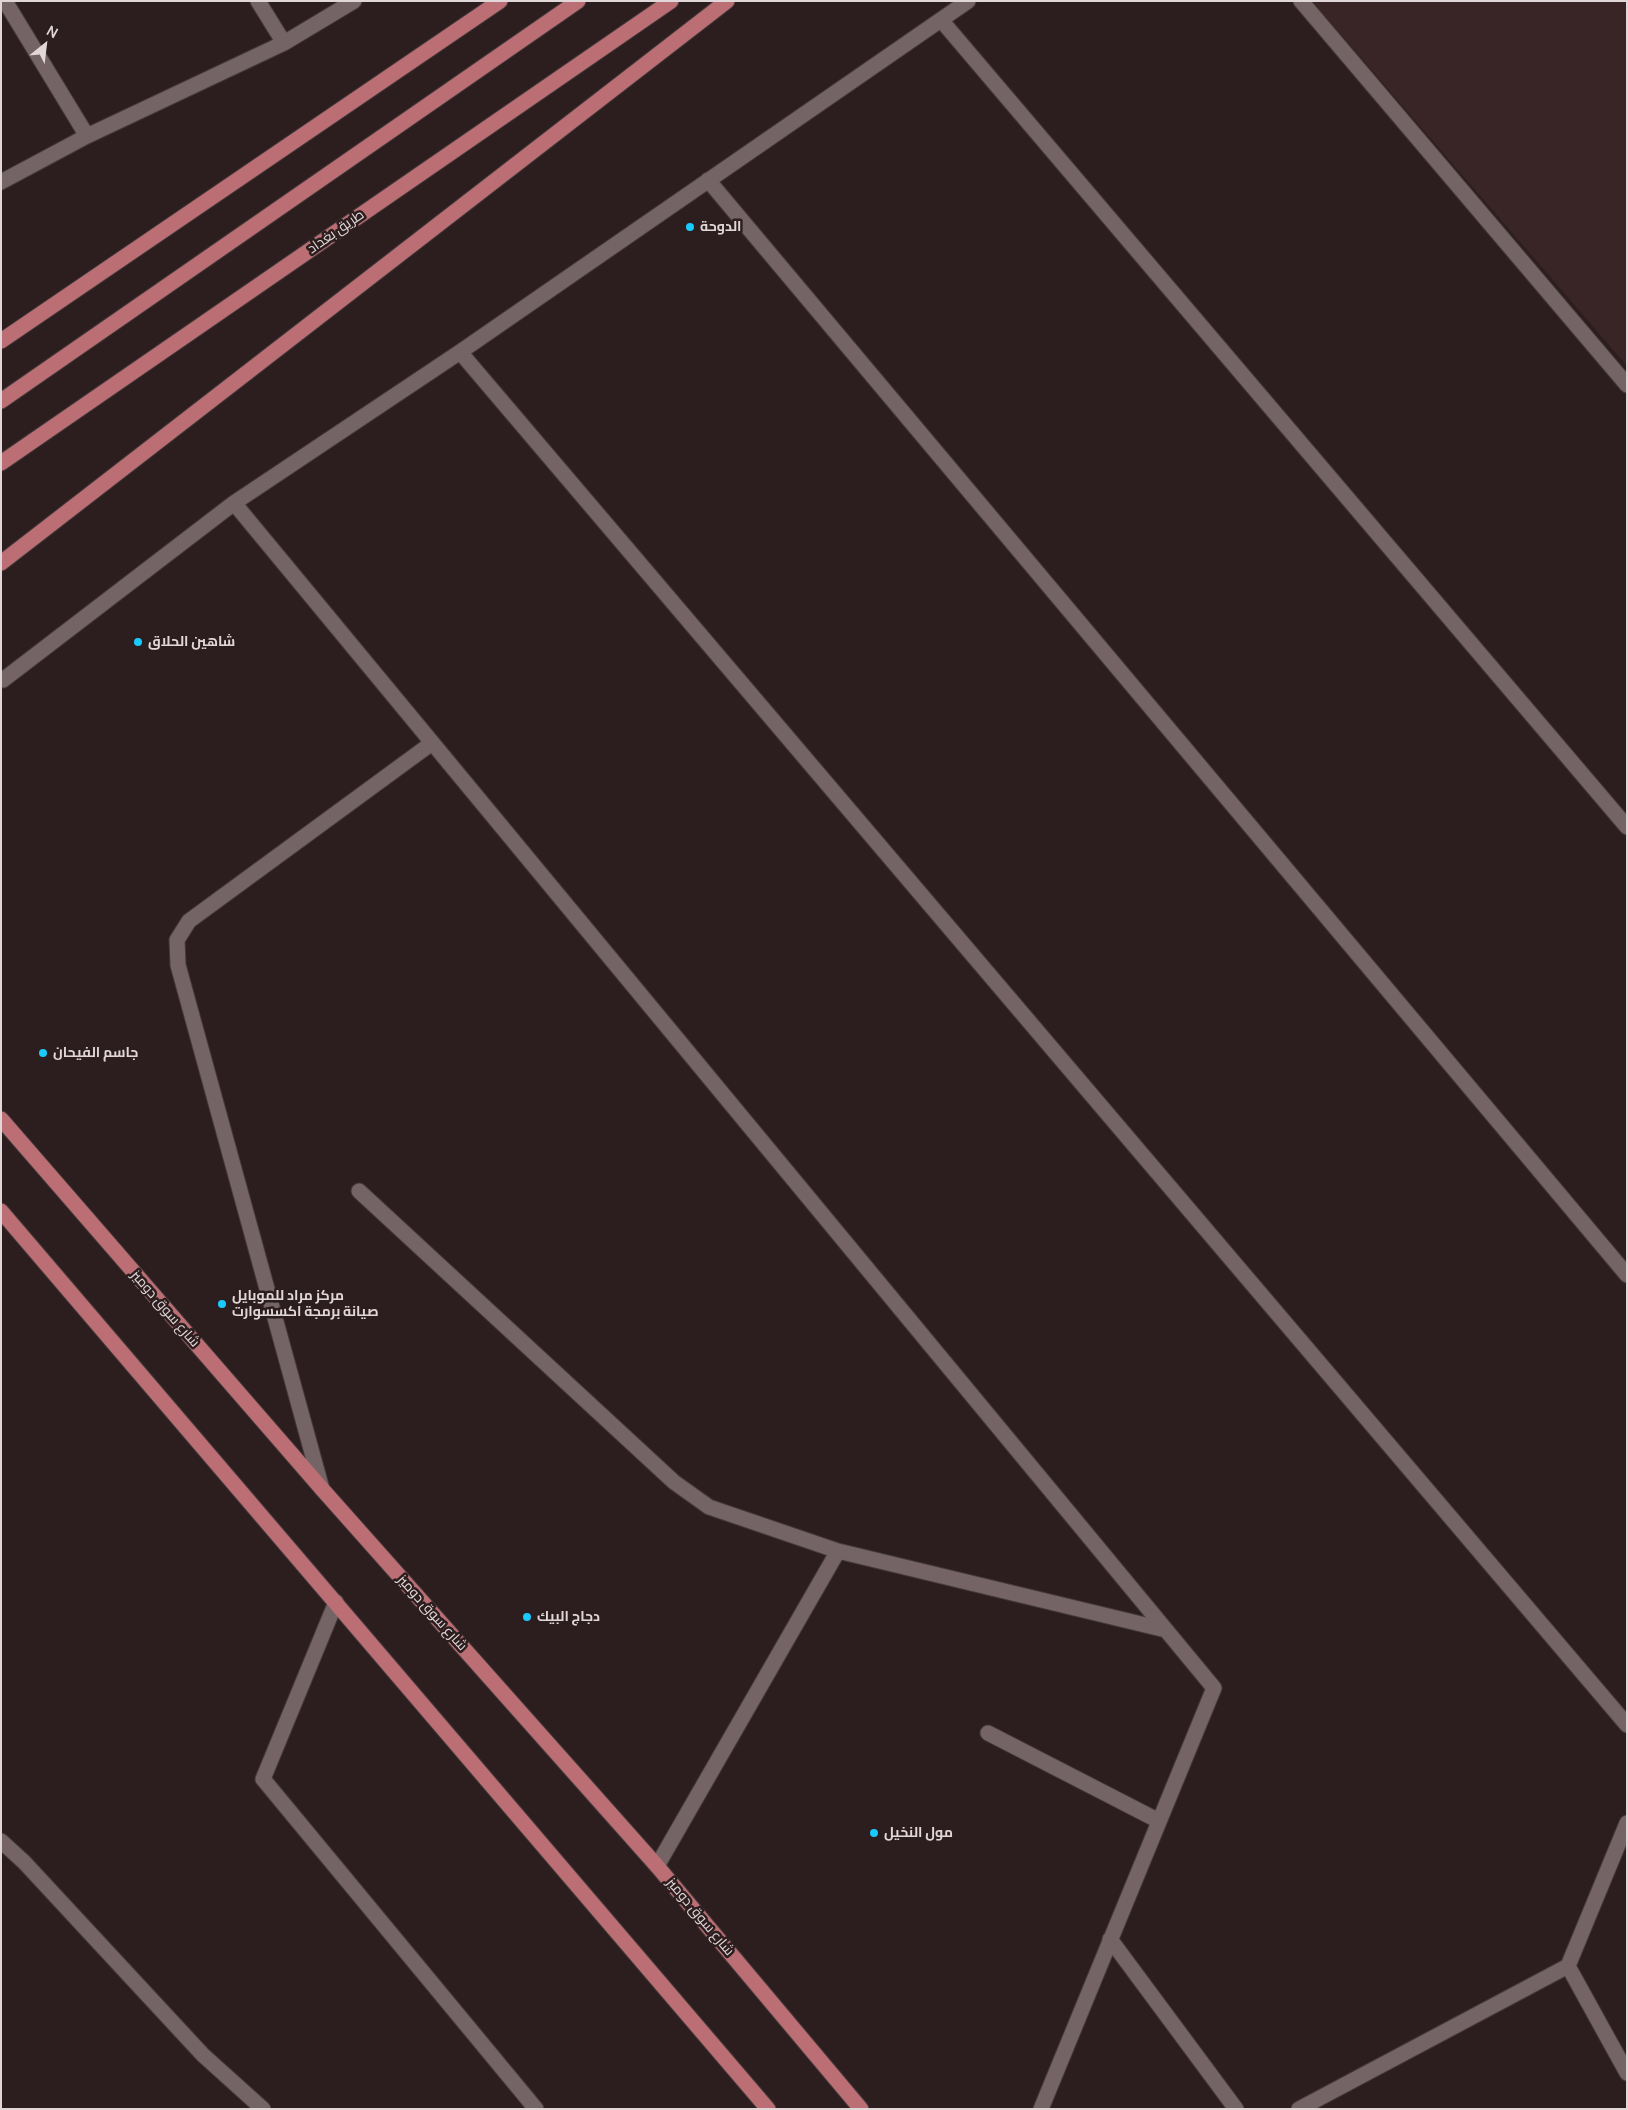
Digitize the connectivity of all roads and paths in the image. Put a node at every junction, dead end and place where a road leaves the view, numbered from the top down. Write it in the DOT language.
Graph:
graph roads {
  1 [pos="5,1"];
  2 [pos="258,1"];
  3 [pos="354,1"];
  4 [pos="500,1"];
  5 [pos="578,1"];
  6 [pos="671,1"];
  7 [pos="727,1"];
  8 [pos="968,1"];
  9 [pos="1301,1"];
  10 [pos="940,20"];
  11 [pos="284,43"];
  12 [pos="87,136"];
  13 [pos="708,180"];
  14 [pos="1,182"];
  15 [pos="1,341"];
  16 [pos="460,352"];
  17 [pos="1627,385"];
  18 [pos="1,402"];
  19 [pos="1,463"];
  20 [pos="234,503"];
  21 [pos="1,563"];
  22 [pos="1,679"];
  23 [pos="432,743"];
  24 [pos="1627,827"];
  25 [pos="1,1119"];
  26 [pos="358,1191"];
  27 [pos="1,1211"];
  28 [pos="1627,1275"];
  29 [pos="322,1489"];
  30 [pos="838,1551"];
  31 [pos="336,1602"];
  32 [pos="1166,1630"];
  33 [pos="1627,1725"];
  34 [pos="988,1733"];
  35 [pos="1159,1821"];
  36 [pos="1627,1823"];
  37 [pos="1,1841"];
  38 [pos="657,1866"];
  39 [pos="1110,1939"];
  40 [pos="1568,1966"];
  41 [pos="1627,2072"];
  42 [pos="263,2109"];
  43 [pos="536,2109"];
  44 [pos="768,2109"];
  45 [pos="861,2109"];
  46 [pos="1041,2109"];
  47 [pos="1236,2109"];
  48 [pos="1299,2109"];
  1 -- 12 [label="street"];
  2 -- 11 [label="street"];
  3 -- 11 [label="street"];
  4 -- 15 [label="main road"];
  5 -- 18 [label="main road"];
  6 -- 19 [label="main road, طريق بغداد"];
  7 -- 21 [label="main road"];
  8 -- 10 [label="street"];
  9 -- 17 [label="street"];
  10 -- 13 [label="street"];
  10 -- 24 [label="street"];
  11 -- 12 [label="street"];
  12 -- 14 [label="street"];
  13 -- 16 [label="street"];
  13 -- 28 [label="street"];
  16 -- 20 [label="street"];
  16 -- 33 [label="street"];
  20 -- 22 [label="street"];
  20 -- 23 [label="street"];
  23 -- 29 [label="street"];
  23 -- 32 [label="street"];
  25 -- 29 [label="main road, شارع سوق دوميز"];
  26 -- 30 [label="street"];
  27 -- 31 [label="main road"];
  29 -- 38 [label="main road, شارع سوق دوميز"];
  30 -- 32 [label="street"];
  30 -- 38 [label="street"];
  31 -- 43 [label="street"];
  31 -- 44 [label="main road"];
  32 -- 35 [label="street"];
  34 -- 35 [label="street"];
  35 -- 39 [label="street"];
  36 -- 40 [label="street"];
  37 -- 42 [label="street"];
  38 -- 45 [label="main road, شارع سوق دوميز"];
  39 -- 46 [label="street"];
  39 -- 47 [label="street"];
  40 -- 41 [label="street"];
  40 -- 48 [label="street"];
}
